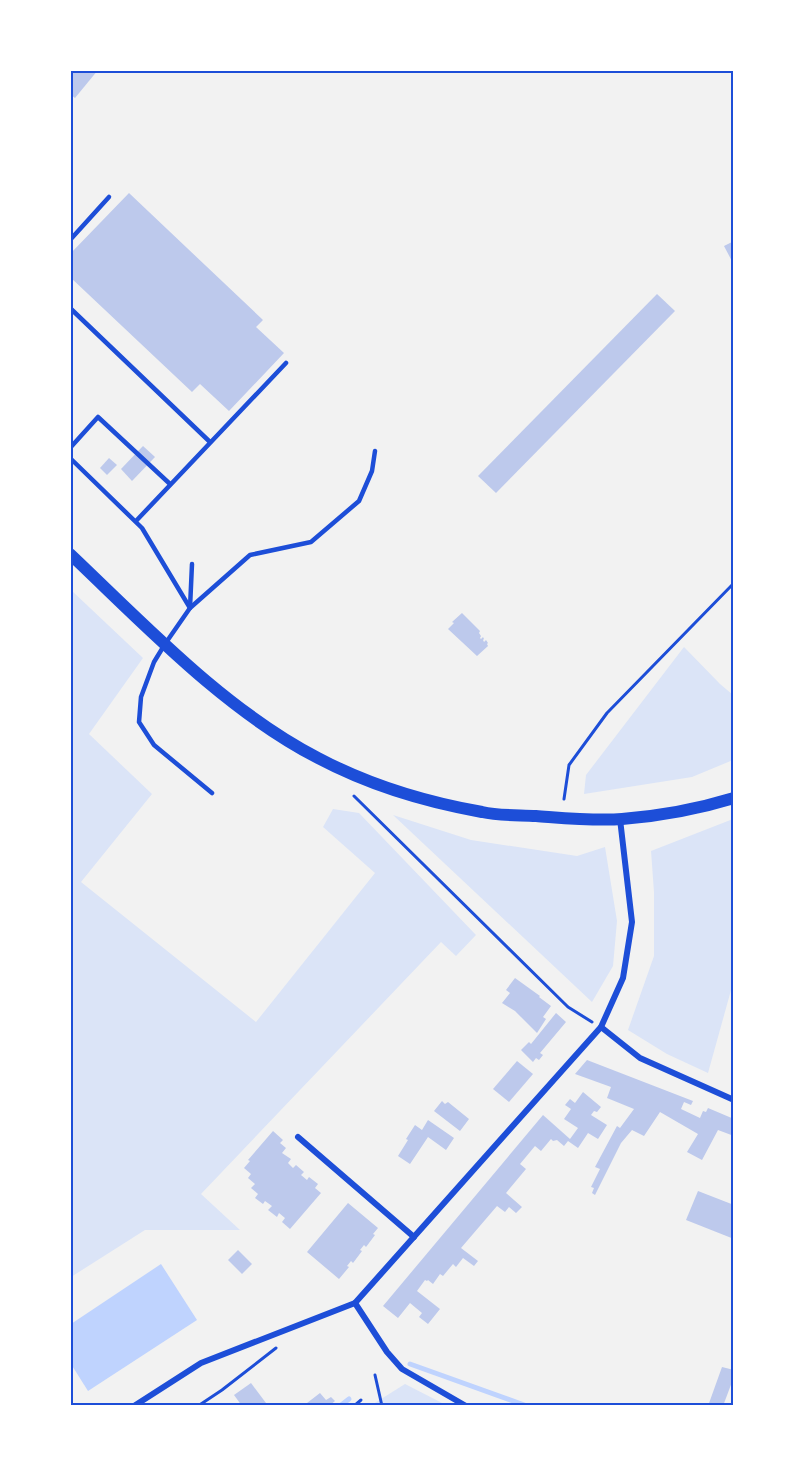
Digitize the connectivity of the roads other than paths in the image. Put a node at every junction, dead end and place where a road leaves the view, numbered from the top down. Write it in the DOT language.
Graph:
graph roads {
  1 [pos="109,197"];
  2 [pos="70,240"];
  3 [pos="70,308"];
  4 [pos="286,363"];
  5 [pos="210,442"];
  6 [pos="70,448"];
  7 [pos="375,451"];
  8 [pos="70,458"];
  9 [pos="170,484"];
  10 [pos="136,521"];
  11 [pos="70,554"];
  12 [pos="192,564"];
  13 [pos="190,608"];
  14 [pos="165,644"];
  15 [pos="212,793"];
  16 [pos="734,798"];
  17 [pos="620,819"];
  18 [pos="601,1027"];
  19 [pos="734,1100"];
  20 [pos="298,1137"];
  21 [pos="414,1237"];
  22 [pos="355,1303"];
  23 [pos="134,1406"];
  24 [pos="466,1406"];
  1 -- 2 [label="lane"];
  3 -- 5 [label="lane"];
  4 -- 5 [label="lane"];
  5 -- 9 [label="lane"];
  6 -- 9 [label="lane"];
  7 -- 13 [label="lane"];
  8 -- 10 [label="lane"];
  9 -- 10 [label="lane"];
  10 -- 13 [label="lane"];
  11 -- 14 [label="main road"];
  12 -- 13 [label="lane"];
  13 -- 14 [label="lane"];
  14 -- 15 [label="lane"];
  14 -- 17 [label="main road"];
  16 -- 17 [label="main road"];
  17 -- 18 [label="street"];
  18 -- 19 [label="street"];
  18 -- 21 [label="street"];
  20 -- 21 [label="street"];
  21 -- 22 [label="street"];
  22 -- 23 [label="street"];
  22 -- 24 [label="street"];
}
